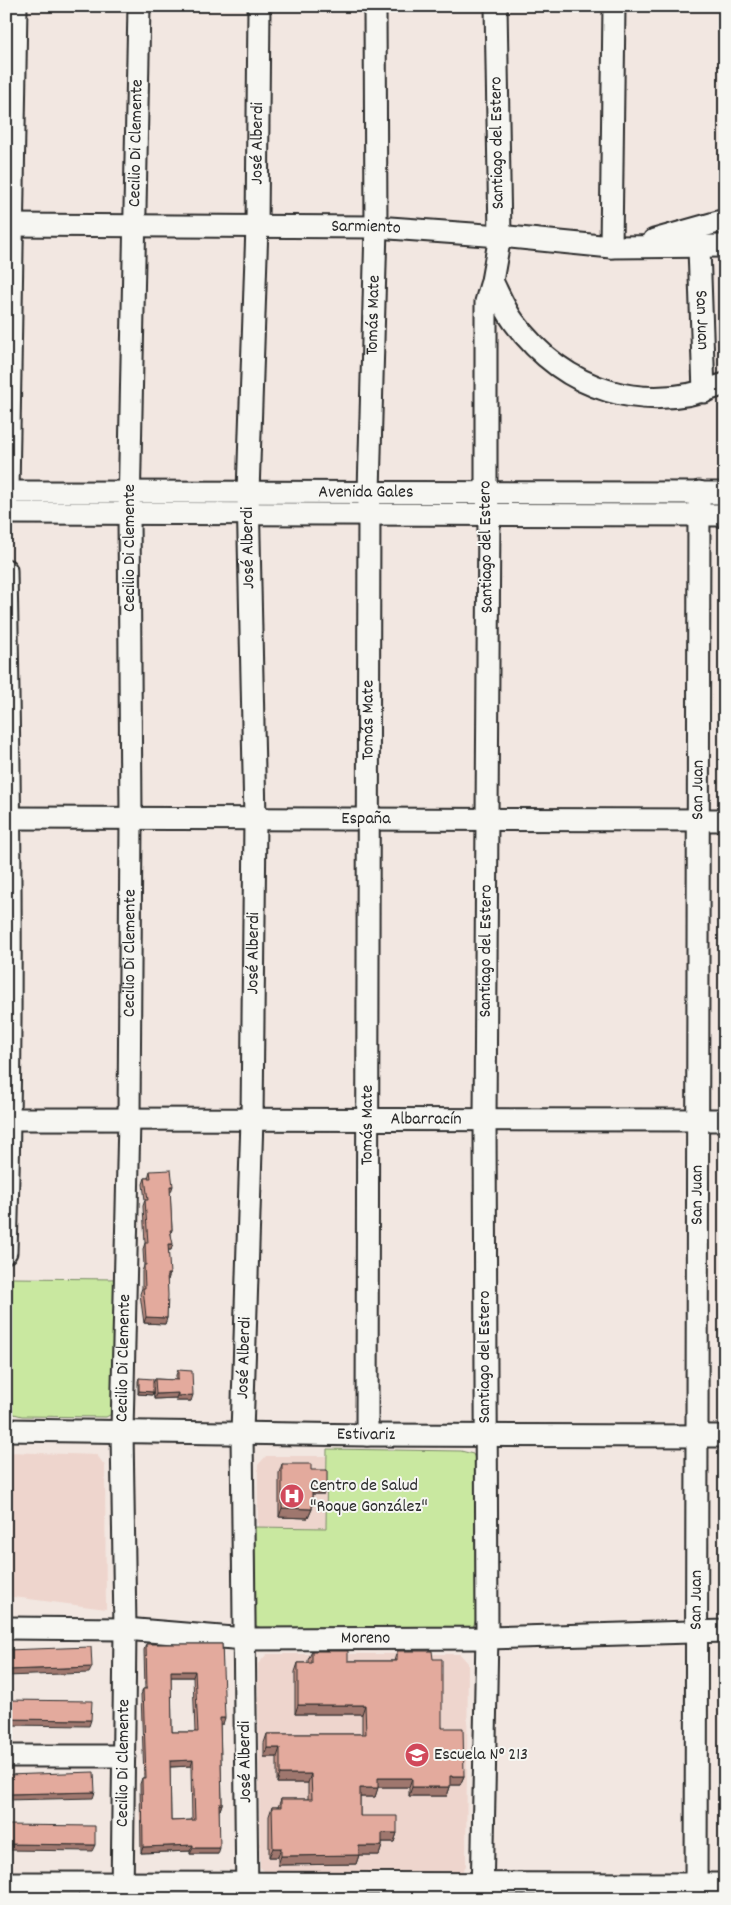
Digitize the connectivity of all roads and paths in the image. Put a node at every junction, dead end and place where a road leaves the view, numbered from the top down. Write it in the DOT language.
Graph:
graph roads {
  1 [pos="16,6"];
  2 [pos="139,6"];
  3 [pos="259,6"];
  4 [pos="375,6"];
  5 [pos="496,6"];
  6 [pos="614,6"];
  7 [pos="725,220"];
  8 [pos="134,224"];
  9 [pos="9,225"];
  10 [pos="257,226"];
  11 [pos="376,227"];
  12 [pos="500,236"];
  13 [pos="725,246"];
  14 [pos="620,247"];
  15 [pos="699,248"];
  16 [pos="492,281"];
  17 [pos="725,384"];
  18 [pos="704,392"];
  19 [pos="248,492"];
  20 [pos="369,492"];
  21 [pos="699,492"];
  22 [pos="725,493"];
  23 [pos="7,501"];
  24 [pos="130,503"];
  25 [pos="487,503"];
  26 [pos="249,513"];
  27 [pos="370,514"];
  28 [pos="700,515"];
  29 [pos="725,515"];
  30 [pos="6,570"];
  31 [pos="8,818"];
  32 [pos="131,818"];
  33 [pos="254,818"];
  34 [pos="369,819"];
  35 [pos="486,819"];
  36 [pos="698,820"];
  37 [pos="725,820"];
  38 [pos="8,1119"];
  39 [pos="129,1119"];
  40 [pos="252,1119"];
  41 [pos="368,1120"];
  42 [pos="486,1120"];
  43 [pos="697,1120"];
  44 [pos="725,1120"];
  45 [pos="6,1252"];
  46 [pos="6,1430"];
  47 [pos="122,1431"];
  48 [pos="242,1433"];
  49 [pos="367,1435"];
  50 [pos="485,1435"];
  51 [pos="696,1436"];
  52 [pos="725,1436"];
  53 [pos="6,1628"];
  54 [pos="125,1629"];
  55 [pos="696,1631"];
  56 [pos="725,1631"];
  57 [pos="487,1638"];
  58 [pos="245,1639"];
  59 [pos="6,1756"];
  60 [pos="124,1756"];
  61 [pos="6,1883"];
  62 [pos="725,1884"];
  63 [pos="123,1891"];
  64 [pos="247,1891"];
  65 [pos="366,1891"];
  66 [pos="482,1891"];
  67 [pos="696,1892"];
  1 -- 9 [label="street"];
  2 -- 8 [label="street, Cecilio Di Clemente"];
  3 -- 10 [label="street, José Alberdi"];
  4 -- 11 [label="street, Tomás Mate"];
  5 -- 12 [label="street, Santiago del Estero"];
  6 -- 14 [label="street"];
  7 -- 14 [label="street"];
  8 -- 9 [label="street, Sarmiento"];
  8 -- 10 [label="street, Sarmiento"];
  8 -- 24 [label="street, Cecilio Di Clemente"];
  9 -- 23 [label="street"];
  10 -- 11 [label="street, Sarmiento"];
  10 -- 19 [label="street, José Alberdi"];
  11 -- 12 [label="street, Sarmiento"];
  11 -- 20 [label="street, Tomás Mate"];
  12 -- 14 [label="street, Sarmiento"];
  12 -- 16 [label="street, Santiago del Estero"];
  13 -- 15 [label="street, Sarmiento"];
  14 -- 15 [label="street, Sarmiento"];
  15 -- 18 [label="street, San Juan"];
  16 -- 18 [label="street"];
  16 -- 25 [label="street, Santiago del Estero"];
  17 -- 18 [label="street"];
  19 -- 20 [label="street, Avenida Gales"];
  19 -- 24 [label="street, Avenida Gales"];
  19 -- 26 [label="street, José Alberdi"];
  20 -- 25 [label="street, Avenida Gales"];
  20 -- 27 [label="street, Tomás Mate"];
  21 -- 22 [label="street, Avenida Gales"];
  21 -- 25 [label="street, Avenida Gales"];
  21 -- 28 [label="street, San Juan"];
  23 -- 24 [label="street, Avenida Gales"];
  24 -- 26 [label="street, Avenida Gales"];
  24 -- 32 [label="street, Cecilio Di Clemente"];
  25 -- 27 [label="street, Avenida Gales"];
  25 -- 28 [label="street, Avenida Gales"];
  25 -- 35 [label="street, Santiago del Estero"];
  26 -- 27 [label="street, Avenida Gales"];
  26 -- 33 [label="street, José Alberdi"];
  27 -- 34 [label="street, Tomás Mate"];
  28 -- 29 [label="street, Avenida Gales"];
  28 -- 36 [label="street, San Juan"];
  30 -- 31 [label="street"];
  31 -- 32 [label="street, España"];
  31 -- 38 [label="street"];
  32 -- 33 [label="street, España"];
  32 -- 39 [label="street, Cecilio Di Clemente"];
  33 -- 34 [label="street, España"];
  33 -- 40 [label="street, José Alberdi"];
  34 -- 35 [label="street, España"];
  34 -- 41 [label="street, Tomás Mate"];
  35 -- 36 [label="street, España"];
  35 -- 42 [label="street, Santiago del Estero"];
  36 -- 37 [label="street, España"];
  36 -- 43 [label="street, San Juan"];
  38 -- 39 [label="street, Albarracín"];
  38 -- 45 [label="street"];
  39 -- 40 [label="street, Albarracín"];
  39 -- 47 [label="street, Cecilio Di Clemente"];
  40 -- 41 [label="street, Albarracín"];
  40 -- 48 [label="street, José Alberdi"];
  41 -- 42 [label="street, Albarracín"];
  41 -- 49 [label="street, Tomás Mate"];
  42 -- 43 [label="street, Albarracín"];
  42 -- 50 [label="street, Santiago del Estero"];
  43 -- 44 [label="street, Albarracín"];
  43 -- 51 [label="street, San Juan"];
  46 -- 47 [label="street, Estivariz"];
  47 -- 48 [label="street, Estivariz"];
  47 -- 54 [label="street, Cecilio Di Clemente"];
  48 -- 49 [label="street, Estivariz"];
  48 -- 58 [label="street, José Alberdi"];
  49 -- 50 [label="street, Estivariz"];
  50 -- 51 [label="street, Estivariz"];
  50 -- 57 [label="street, Santiago del Estero"];
  51 -- 52 [label="street, Estivariz"];
  51 -- 55 [label="street, San Juan"];
  53 -- 54 [label="street, Moreno"];
  54 -- 58 [label="street, Moreno"];
  54 -- 60 [label="street, Cecilio Di Clemente"];
  55 -- 56 [label="street, Moreno"];
  55 -- 57 [label="street, Moreno"];
  55 -- 67 [label="street, San Juan"];
  57 -- 58 [label="street, Moreno"];
  57 -- 66 [label="street, Santiago del Estero"];
  58 -- 64 [label="street, José Alberdi"];
  59 -- 60 [label="street"];
  60 -- 63 [label="street, Cecilio Di Clemente"];
  61 -- 63 [label="street"];
  62 -- 67 [label="street"];
  63 -- 64 [label="street"];
  64 -- 65 [label="street"];
  65 -- 66 [label="street"];
  66 -- 67 [label="street"];
}
